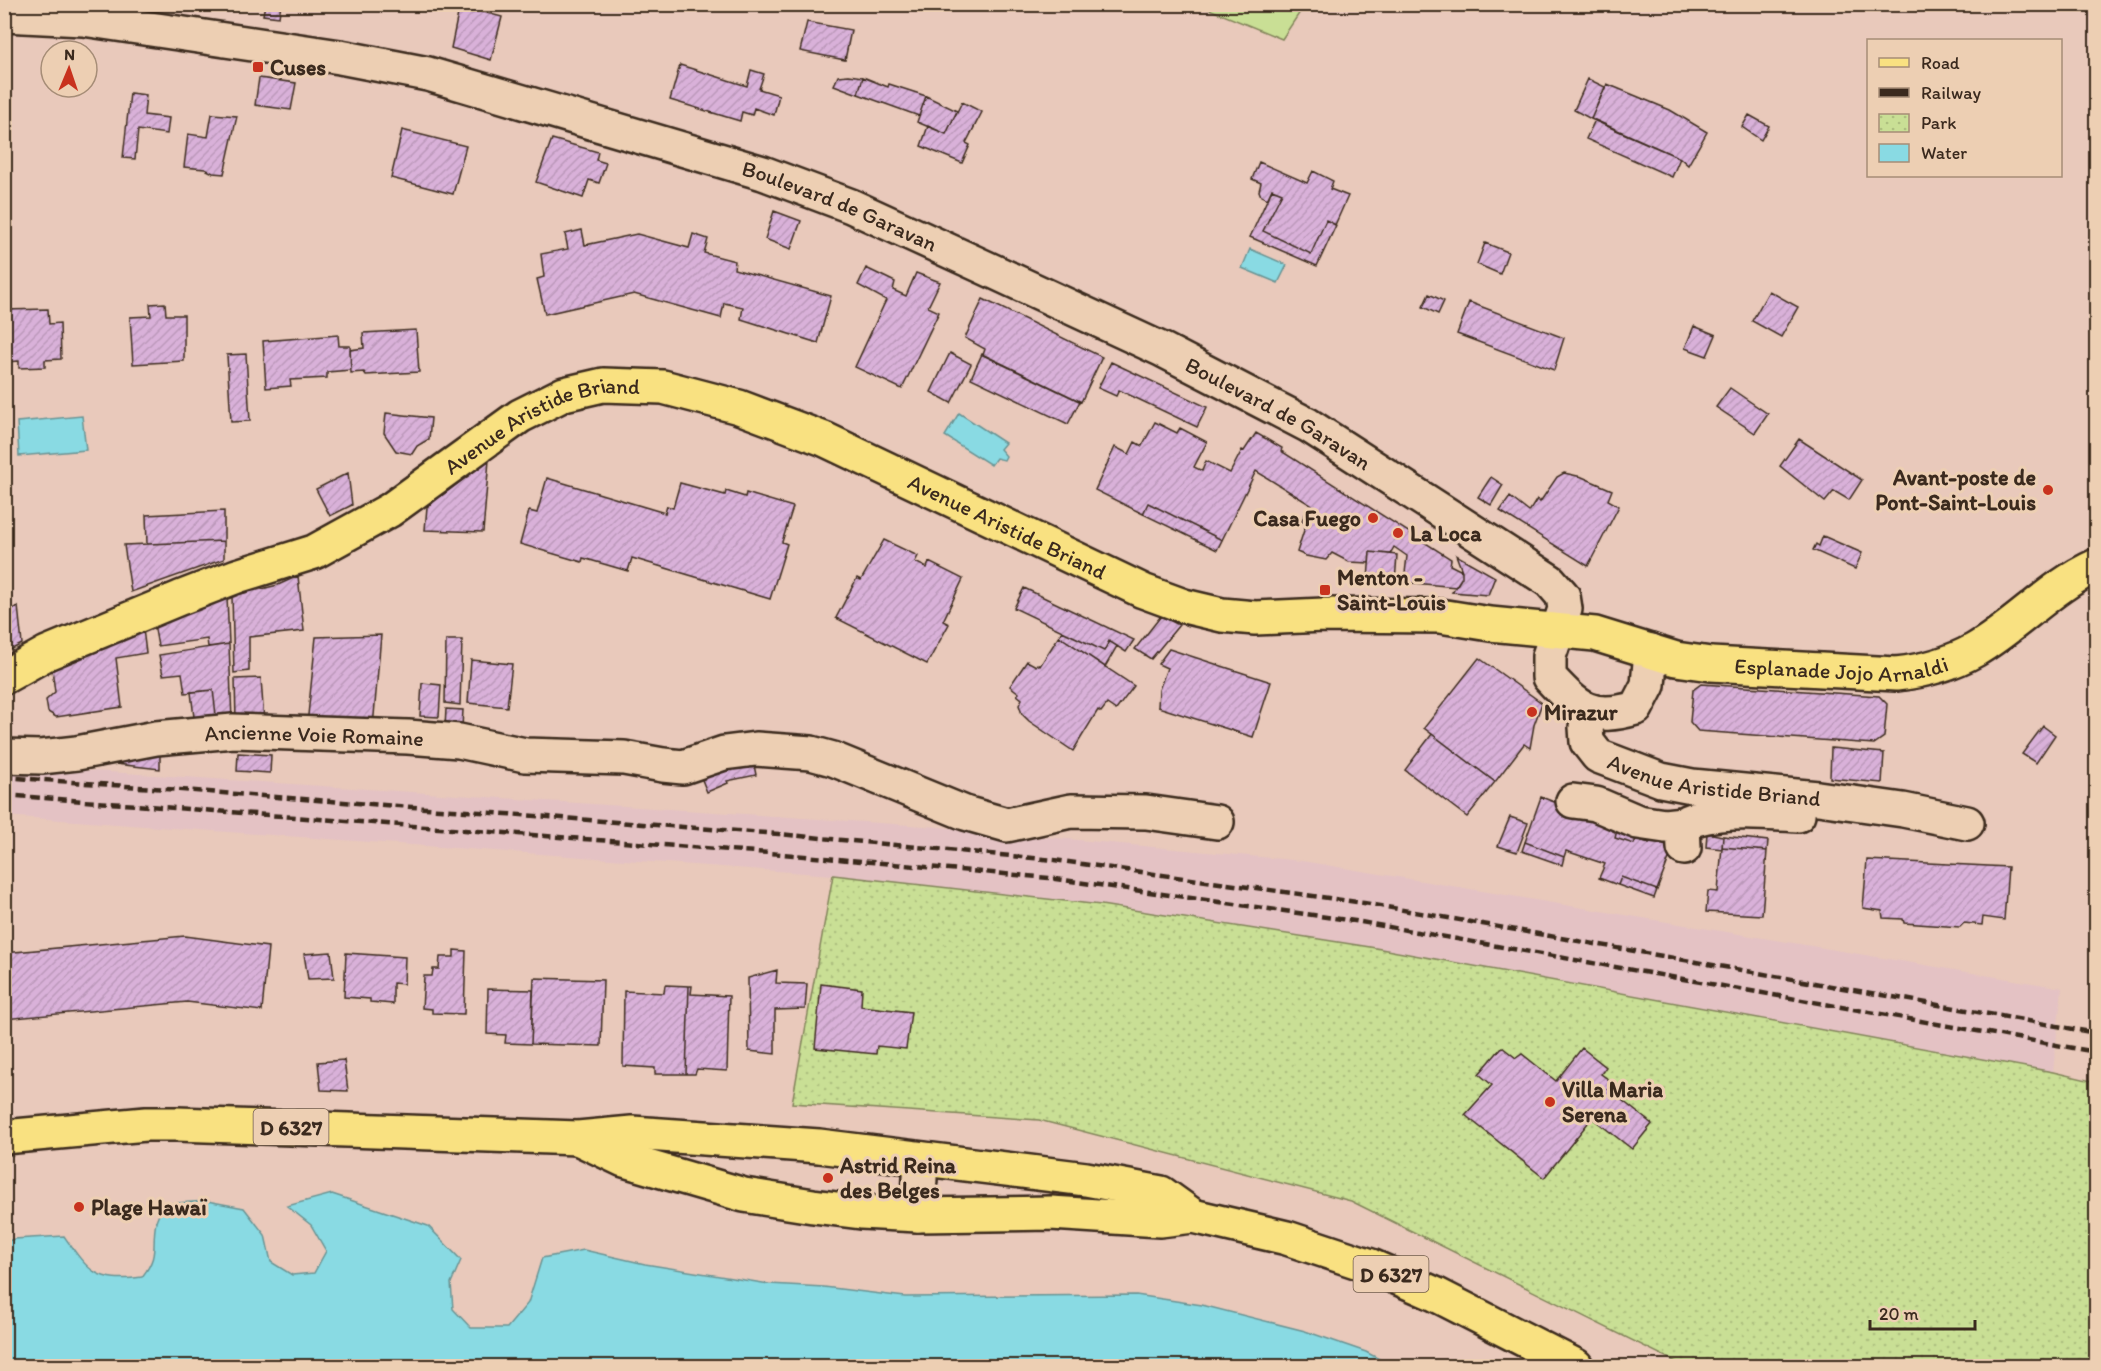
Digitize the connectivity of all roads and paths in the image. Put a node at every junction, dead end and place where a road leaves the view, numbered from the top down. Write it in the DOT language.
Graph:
graph roads {
  1 [pos="4,15"];
  2 [pos="2097,566"];
  3 [pos="1559,629"];
  4 [pos="1651,651"];
  5 [pos="4,676"];
  6 [pos="1592,713"];
  7 [pos="4,756"];
  8 [pos="1573,801"];
  9 [pos="1903,810"];
  10 [pos="1216,822"];
  11 [pos="1967,823"];
  12 [pos="4,1137"];
  13 [pos="578,1138"];
  14 [pos="921,1159"];
  15 [pos="918,1215"];
  16 [pos="1193,1216"];
  17 [pos="1576,1366"];
  1 -- 3 [label="street, Boulevard de Garavan"];
  2 -- 4 [label="main road, Esplanade Jojo Arnaldi"];
  3 -- 4 [label="main road, Esplanade Jojo Arnaldi"];
  3 -- 5 [label="main road, Avenue Aristide Briand"];
  3 -- 6 [label="street"];
  4 -- 6 [label="street"];
  6 -- 9 [label="street, Avenue Aristide Briand"];
  7 -- 10 [label="street, Ancienne Voie Romaine"];
  8 -- 9 [label="street"];
  9 -- 11 [label="street, Avenue Aristide Briand"];
  12 -- 13 [label="main road, D 6327"];
  13 -- 14 [label="main road, D 6327"];
  13 -- 15 [label="main road, D 6327"];
  14 -- 15 [label="street"];
  14 -- 16 [label="main road, D 6327"];
  15 -- 16 [label="main road, D 6327"];
  16 -- 17 [label="main road, D 6327"];
}
